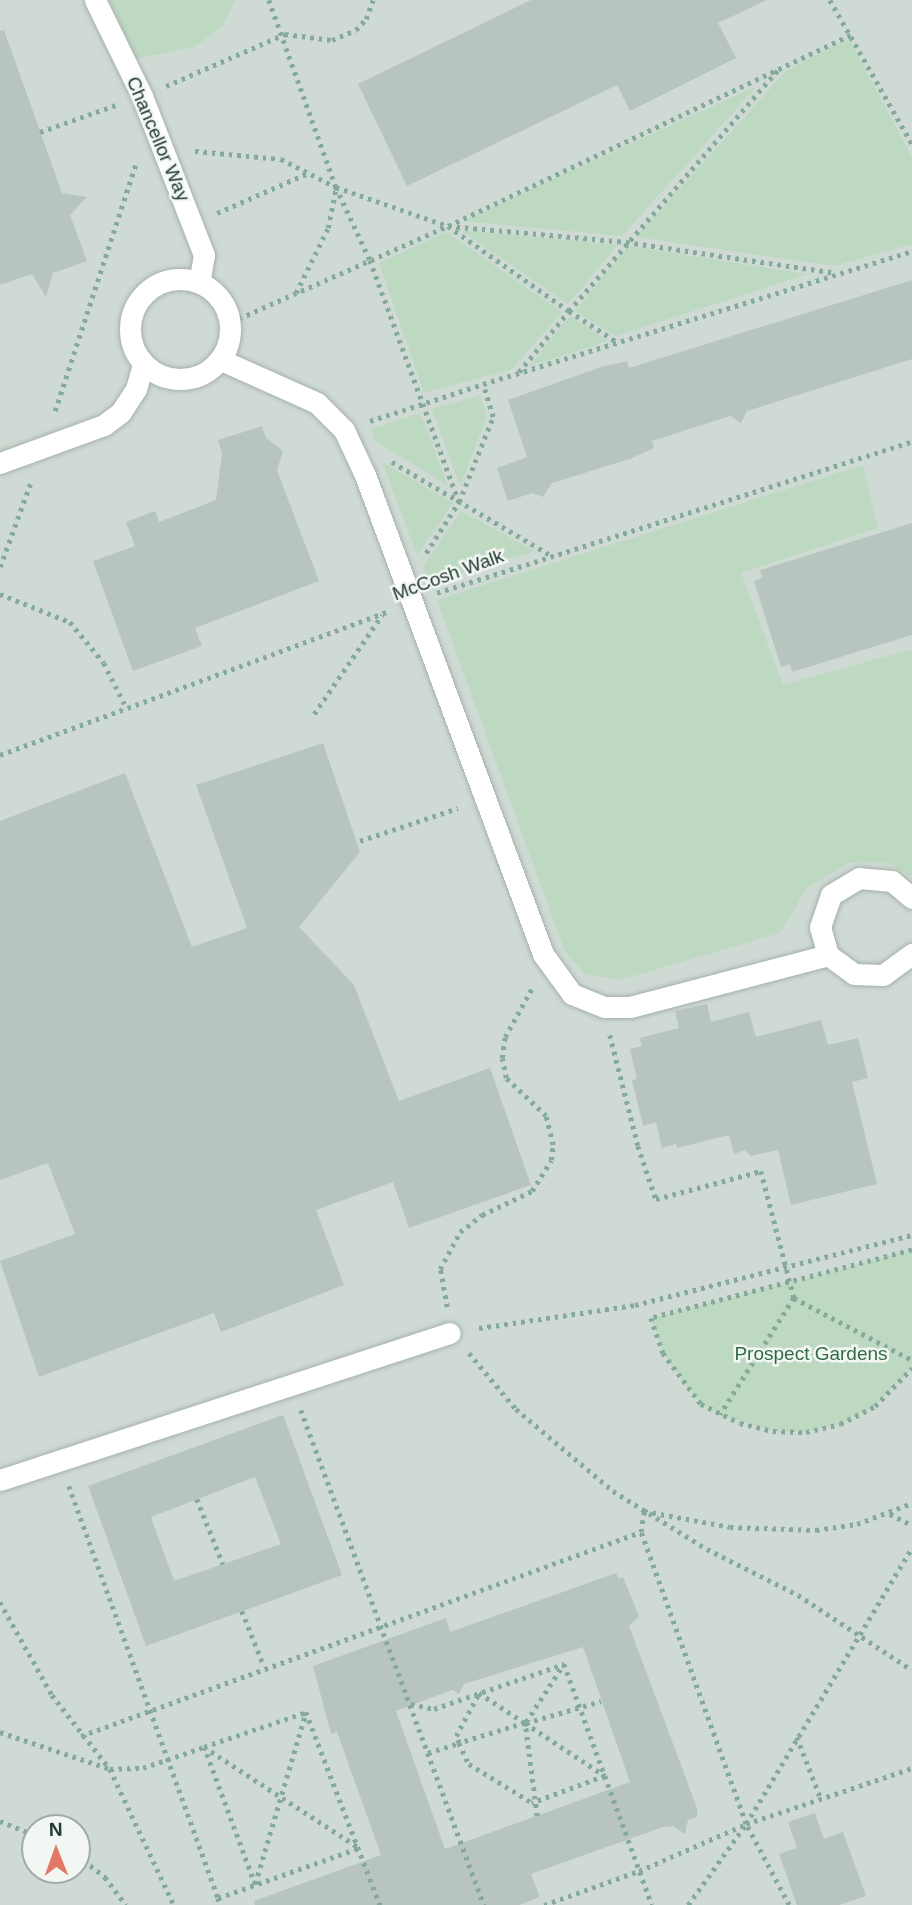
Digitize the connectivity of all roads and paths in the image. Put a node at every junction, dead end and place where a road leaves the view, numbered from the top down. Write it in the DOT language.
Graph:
graph roads {
  1 [pos="95,0"];
  2 [pos="269,0"];
  3 [pos="373,0"];
  4 [pos="830,0"];
  5 [pos="285,34"];
  6 [pos="851,35"];
  7 [pos="782,65"];
  8 [pos="142,96"];
  9 [pos="151,116"];
  10 [pos="40,132"];
  11 [pos="912,144"];
  12 [pos="163,148"];
  13 [pos="309,172"];
  14 [pos="336,187"];
  15 [pos="193,224"];
  16 [pos="448,226"];
  17 [pos="626,242"];
  18 [pos="912,251"];
  19 [pos="370,260"];
  20 [pos="835,273"];
  21 [pos="199,282"];
  22 [pos="296,293"];
  23 [pos="569,312"];
  24 [pos="231,322"];
  25 [pos="617,342"];
  26 [pos="221,360"];
  27 [pos="143,364"];
  28 [pos="519,373"];
  29 [pos="483,384"];
  30 [pos="422,404"];
  31 [pos="344,430"];
  32 [pos="912,442"];
  33 [pos="43,447"];
  34 [pos="382,455"];
  35 [pos="0,463"];
  36 [pos="459,502"];
  37 [pos="549,554"];
  38 [pos="422,558"];
  39 [pos="0,567"];
  40 [pos="0,594"];
  41 [pos="410,603"];
  42 [pos="383,614"];
  43 [pos="126,707"];
  44 [pos="314,714"];
  45 [pos="0,755"];
  46 [pos="485,799"];
  47 [pos="360,841"];
  48 [pos="912,898"];
  49 [pos="912,954"];
  50 [pos="828,956"];
  51 [pos="539,979"];
  52 [pos="604,1007"];
  53 [pos="912,1235"];
  54 [pos="912,1250"];
  55 [pos="786,1268"];
  56 [pos="789,1281"];
  57 [pos="794,1298"];
  58 [pos="454,1332"];
  59 [pos="912,1360"];
  60 [pos="912,1368"];
  61 [pos="301,1409"];
  62 [pos="720,1415"];
  63 [pos="60,1463"];
  64 [pos="0,1480"];
  65 [pos="197,1499"];
  66 [pos="912,1503"];
  67 [pos="644,1511"];
  68 [pos="890,1514"];
  69 [pos="912,1525"];
  70 [pos="642,1532"];
  71 [pos="912,1548"];
  72 [pos="223,1564"];
  73 [pos="0,1602"];
  74 [pos="242,1611"];
  75 [pos="383,1623"];
  76 [pos="857,1636"];
  77 [pos="564,1664"];
  78 [pos="264,1666"];
  79 [pos="912,1670"];
  80 [pos="479,1693"];
  81 [pos="601,1701"];
  82 [pos="411,1704"];
  83 [pos="152,1708"];
  84 [pos="580,1708"];
  85 [pos="306,1712"];
  86 [pos="526,1723"];
  87 [pos="0,1732"];
  88 [pos="81,1736"];
  89 [pos="797,1736"];
  90 [pos="459,1743"];
  91 [pos="204,1747"];
  92 [pos="428,1753"];
  93 [pos="169,1760"];
  94 [pos="912,1768"];
  95 [pos="110,1769"];
  96 [pos="605,1776"];
  97 [pos="281,1797"];
  98 [pos="821,1799"];
  99 [pos="532,1802"];
  100 [pos="537,1816"];
  101 [pos="0,1821"];
  102 [pos="746,1824"];
  103 [pos="21,1829"];
  104 [pos="359,1848"];
  105 [pos="91,1866"];
  106 [pos="639,1871"];
  107 [pos="255,1885"];
  108 [pos="218,1898"];
  109 [pos="126,1905"];
  110 [pos="174,1905"];
  111 [pos="220,1905"];
  112 [pos="380,1905"];
  113 [pos="484,1905"];
  114 [pos="544,1905"];
  115 [pos="652,1905"];
  116 [pos="688,1905"];
  117 [pos="789,1905"];
  1 -- 8 [label="lane, Chancellor Way"];
  2 -- 5 [label="path"];
  3 -- 5 [label="path"];
  4 -- 6 [label="path"];
  5 -- 8 [label="path"];
  5 -- 14 [label="path"];
  6 -- 7 [label="path"];
  6 -- 11 [label="path"];
  7 -- 16 [label="path"];
  7 -- 17 [label="path"];
  8 -- 9 [label="lane, Chancellor Way"];
  8 -- 10 [label="path"];
  9 -- 12 [label="lane, Chancellor Way"];
  9 -- 33 [label="path"];
  12 -- 13 [label="path"];
  12 -- 15 [label="lane, Chancellor Way"];
  13 -- 14 [label="path"];
  13 -- 15 [label="path"];
  14 -- 16 [label="path"];
  14 -- 19 [label="path"];
  14 -- 22 [label="path"];
  15 -- 21 [label="lane, Chancellor Way"];
  16 -- 17 [label="path"];
  16 -- 19 [label="path"];
  16 -- 23 [label="path"];
  17 -- 20 [label="path"];
  17 -- 23 [label="path"];
  18 -- 20 [label="path"];
  19 -- 22 [label="path"];
  19 -- 30 [label="path"];
  20 -- 25 [label="path"];
  21 -- 24 [label="lane"];
  21 -- 27 [label="lane"];
  22 -- 24 [label="path"];
  23 -- 25 [label="path"];
  23 -- 28 [label="path"];
  24 -- 26 [label="lane"];
  25 -- 28 [label="path"];
  26 -- 27 [label="lane"];
  26 -- 31 [label="lane"];
  27 -- 33 [label="lane"];
  28 -- 29 [label="path"];
  29 -- 30 [label="path"];
  29 -- 36 [label="path"];
  30 -- 31 [label="path"];
  30 -- 36 [label="path"];
  31 -- 41 [label="lane"];
  32 -- 37 [label="path, McCosh Walk"];
  33 -- 35 [label="lane"];
  33 -- 39 [label="path"];
  34 -- 36 [label="path"];
  36 -- 37 [label="path"];
  36 -- 38 [label="path"];
  37 -- 41 [label="path, McCosh Walk"];
  40 -- 43 [label="path"];
  41 -- 42 [label="path, McCosh Walk"];
  41 -- 46 [label="lane"];
  42 -- 43 [label="path, McCosh Walk"];
  42 -- 44 [label="path"];
  43 -- 45 [label="path, McCosh Walk"];
  46 -- 47 [label="path"];
  46 -- 52 [label="lane"];
  48 -- 50 [label="lane"];
  49 -- 50 [label="lane"];
  50 -- 52 [label="lane"];
  51 -- 58 [label="path"];
  52 -- 55 [label="path"];
  53 -- 55 [label="path"];
  54 -- 56 [label="path"];
  55 -- 56 [label="path"];
  55 -- 58 [label="path"];
  56 -- 57 [label="path"];
  56 -- 62 [label="path"];
  57 -- 59 [label="path"];
  57 -- 62 [label="path"];
  58 -- 63 [label="lane"];
  58 -- 67 [label="path"];
  60 -- 62 [label="path"];
  61 -- 75 [label="path"];
  63 -- 64 [label="lane"];
  63 -- 83 [label="path"];
  65 -- 72 [label="path"];
  66 -- 68 [label="path"];
  67 -- 68 [label="path"];
  67 -- 70 [label="path"];
  67 -- 76 [label="path"];
  68 -- 69 [label="path"];
  70 -- 75 [label="path"];
  70 -- 102 [label="path"];
  71 -- 76 [label="path"];
  73 -- 88 [label="path"];
  74 -- 78 [label="path"];
  75 -- 78 [label="path"];
  75 -- 82 [label="path"];
  76 -- 79 [label="path"];
  76 -- 89 [label="path"];
  77 -- 80 [label="path"];
  77 -- 84 [label="path"];
  77 -- 86 [label="path"];
  78 -- 83 [label="path"];
  80 -- 82 [label="path"];
  80 -- 86 [label="path"];
  80 -- 90 [label="path"];
  81 -- 84 [label="path"];
  82 -- 92 [label="path"];
  83 -- 88 [label="path"];
  83 -- 93 [label="path"];
  84 -- 86 [label="path"];
  84 -- 96 [label="path"];
  85 -- 91 [label="path"];
  85 -- 97 [label="path"];
  85 -- 104 [label="path"];
  86 -- 90 [label="path"];
  86 -- 96 [label="path"];
  86 -- 99 [label="path"];
  87 -- 95 [label="path"];
  88 -- 95 [label="path"];
  89 -- 98 [label="path"];
  89 -- 102 [label="path"];
  90 -- 92 [label="path"];
  90 -- 99 [label="path"];
  91 -- 93 [label="path"];
  91 -- 97 [label="path"];
  91 -- 107 [label="path"];
  92 -- 113 [label="path"];
  93 -- 95 [label="path"];
  93 -- 108 [label="path"];
  94 -- 98 [label="path"];
  95 -- 110 [label="path"];
  96 -- 99 [label="path"];
  96 -- 106 [label="path"];
  97 -- 104 [label="path"];
  97 -- 107 [label="path"];
  98 -- 102 [label="path"];
  99 -- 100 [label="path"];
  101 -- 103 [label="path"];
  102 -- 106 [label="path"];
  102 -- 116 [label="path"];
  102 -- 117 [label="path"];
  104 -- 107 [label="path"];
  104 -- 112 [label="path"];
  105 -- 109 [label="path"];
  106 -- 114 [label="path"];
  106 -- 115 [label="path"];
  107 -- 108 [label="path"];
  108 -- 111 [label="path"];
}
